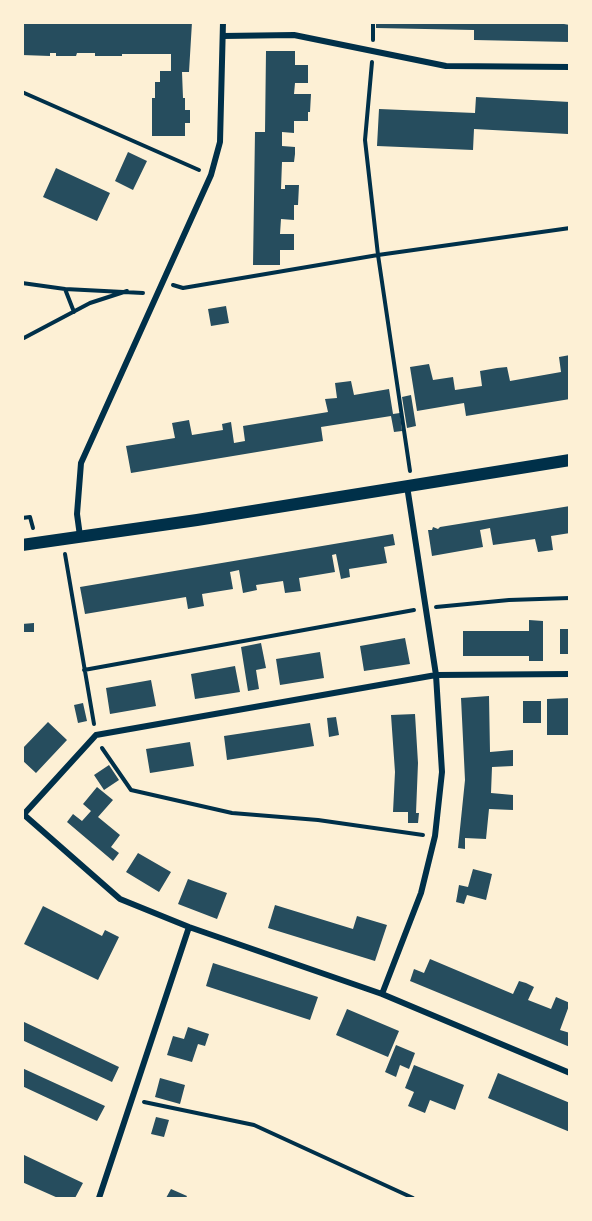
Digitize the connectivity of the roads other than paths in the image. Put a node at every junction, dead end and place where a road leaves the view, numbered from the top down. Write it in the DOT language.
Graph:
graph roads {
  1 [pos="223,22"];
  2 [pos="223,36"];
  3 [pos="570,67"];
  4 [pos="570,460"];
  5 [pos="407,486"];
  6 [pos="80,537"];
  7 [pos="22,545"];
  8 [pos="570,674"];
  9 [pos="436,675"];
  10 [pos="23,813"];
  11 [pos="189,927"];
  12 [pos="382,994"];
  13 [pos="570,1073"];
  14 [pos="99,1198"];
  1 -- 2 [label="street"];
  2 -- 3 [label="street"];
  2 -- 6 [label="street"];
  4 -- 5 [label="main road"];
  5 -- 6 [label="main road"];
  5 -- 9 [label="street"];
  6 -- 7 [label="main road"];
  8 -- 9 [label="street"];
  9 -- 10 [label="street"];
  9 -- 12 [label="street"];
  10 -- 11 [label="street"];
  11 -- 12 [label="street"];
  11 -- 14 [label="street"];
  12 -- 13 [label="street"];
}
